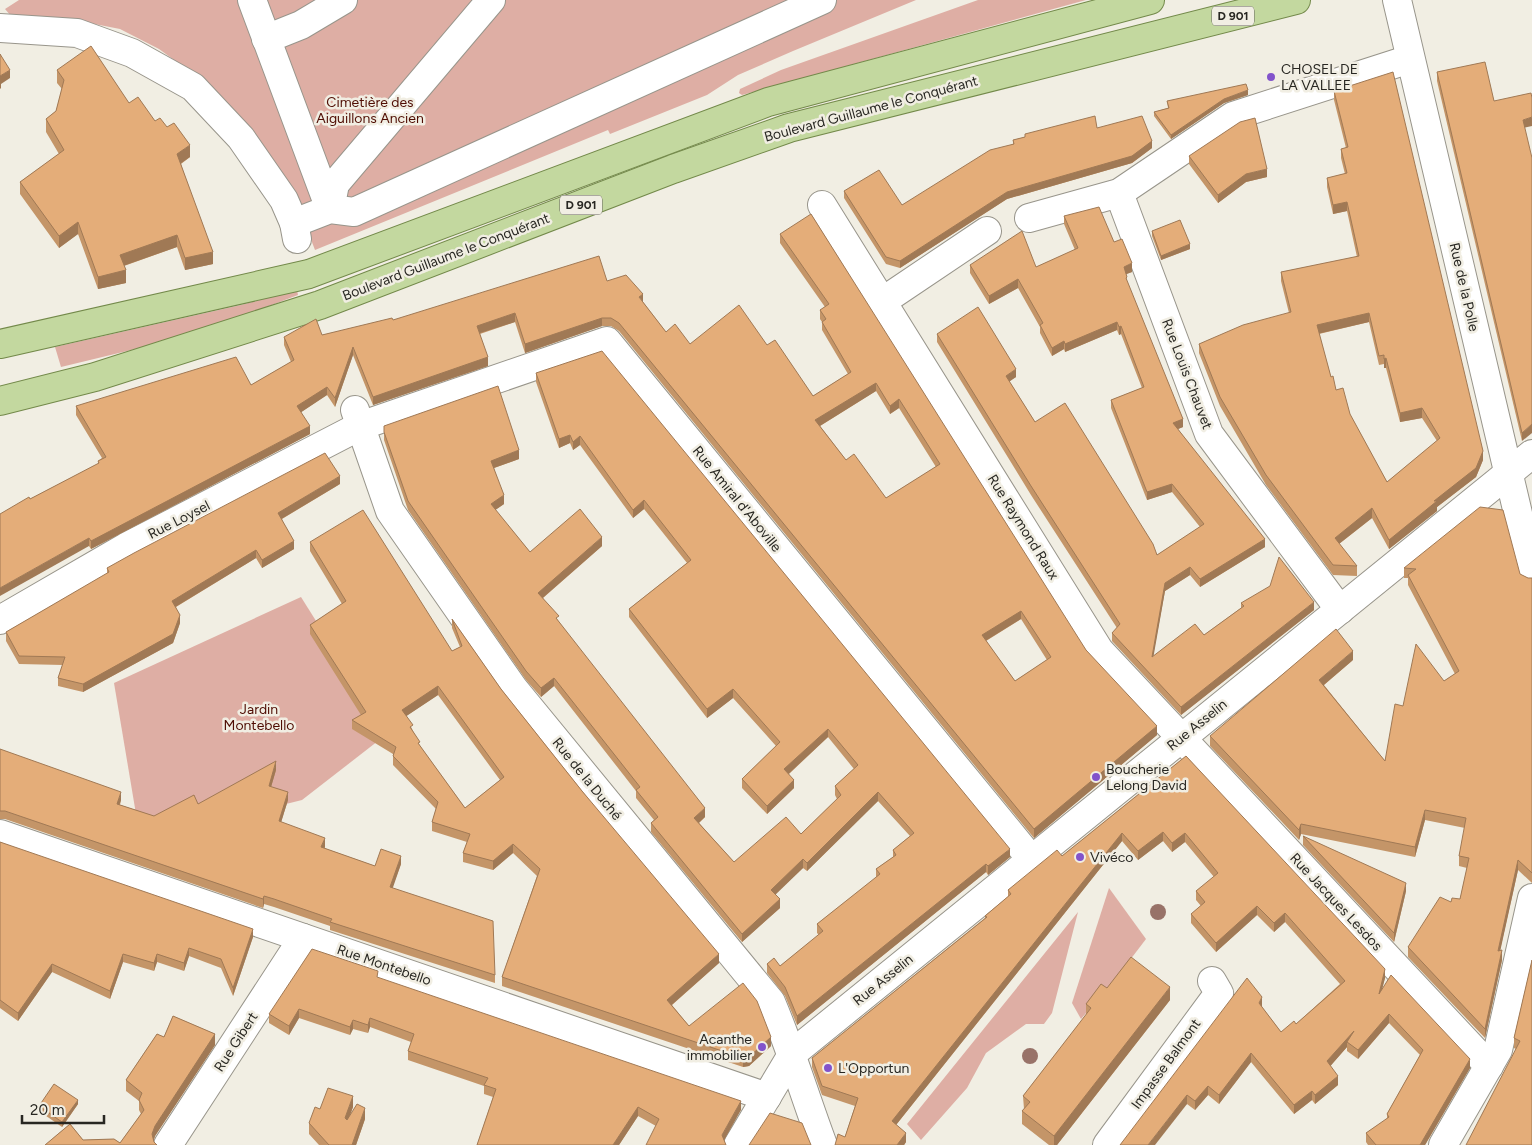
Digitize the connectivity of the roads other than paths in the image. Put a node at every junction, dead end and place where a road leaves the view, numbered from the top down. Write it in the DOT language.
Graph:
graph roads {
  1 [pos="252,0"];
  2 [pos="343,0"];
  3 [pos="491,0"];
  4 [pos="822,0"];
  5 [pos="1150,0"];
  6 [pos="1296,0"];
  7 [pos="1397,0"];
  8 [pos="0,28"];
  9 [pos="266,39"];
  10 [pos="1410,59"];
  11 [pos="1120,193"];
  12 [pos="822,205"];
  13 [pos="330,210"];
  14 [pos="1029,218"];
  15 [pos="986,232"];
  16 [pos="883,300"];
  17 [pos="0,344"];
  18 [pos="0,401"];
  19 [pos="358,418"];
  20 [pos="1532,454"];
  21 [pos="1508,473"];
  22 [pos="1532,573"];
  23 [pos="1340,610"];
  24 [pos="0,620"];
  25 [pos="1183,737"];
  26 [pos="0,834"];
  27 [pos="1032,860"];
  28 [pos="1531,906"];
  29 [pos="303,938"];
  30 [pos="1212,982"];
  31 [pos="793,1053"];
  32 [pos="1489,1066"];
  33 [pos="767,1097"];
  34 [pos="168,1145"];
  35 [pos="738,1145"];
  36 [pos="823,1145"];
  37 [pos="1106,1145"];
  38 [pos="1443,1145"];
  1 -- 9 [label="street"];
  2 -- 9 [label="street"];
  3 -- 13 [label="street"];
  4 -- 13 [label="street"];
  5 -- 17 [label="main road, D 901"];
  6 -- 18 [label="main road, Boulevard Guillaume le Conquérant / D 901"];
  7 -- 10 [label="street, Rue de la Polle"];
  8 -- 13 [label="street"];
  9 -- 13 [label="street"];
  10 -- 11 [label="street"];
  10 -- 21 [label="street, Rue de la Polle"];
  11 -- 14 [label="street"];
  11 -- 23 [label="street, Rue Louis Chauvet"];
  12 -- 16 [label="street, Rue Raymond Raux"];
  15 -- 16 [label="street"];
  16 -- 25 [label="street, Rue Raymond Raux"];
  19 -- 24 [label="street, Rue Loysel"];
  19 -- 27 [label="street, Rue Amiral d'Aboville"];
  19 -- 31 [label="street, Rue de la Duché"];
  20 -- 21 [label="street, Rue Asselin"];
  21 -- 22 [label="street, Rue de la Polle"];
  21 -- 23 [label="street, Rue Asselin"];
  23 -- 25 [label="street, Rue Asselin"];
  25 -- 27 [label="street, Rue Asselin"];
  25 -- 32 [label="street, Rue Jacques Lesdos"];
  26 -- 29 [label="street, Rue Montebello"];
  27 -- 31 [label="street, Rue Asselin"];
  28 -- 32 [label="street"];
  29 -- 33 [label="street, Rue Montebello"];
  29 -- 34 [label="street, Rue Gibert"];
  30 -- 37 [label="street, Impasse Balmont"];
  31 -- 33 [label="street"];
  31 -- 36 [label="street, Rue de la Duché"];
  32 -- 38 [label="street"];
  33 -- 35 [label="street"];
}
